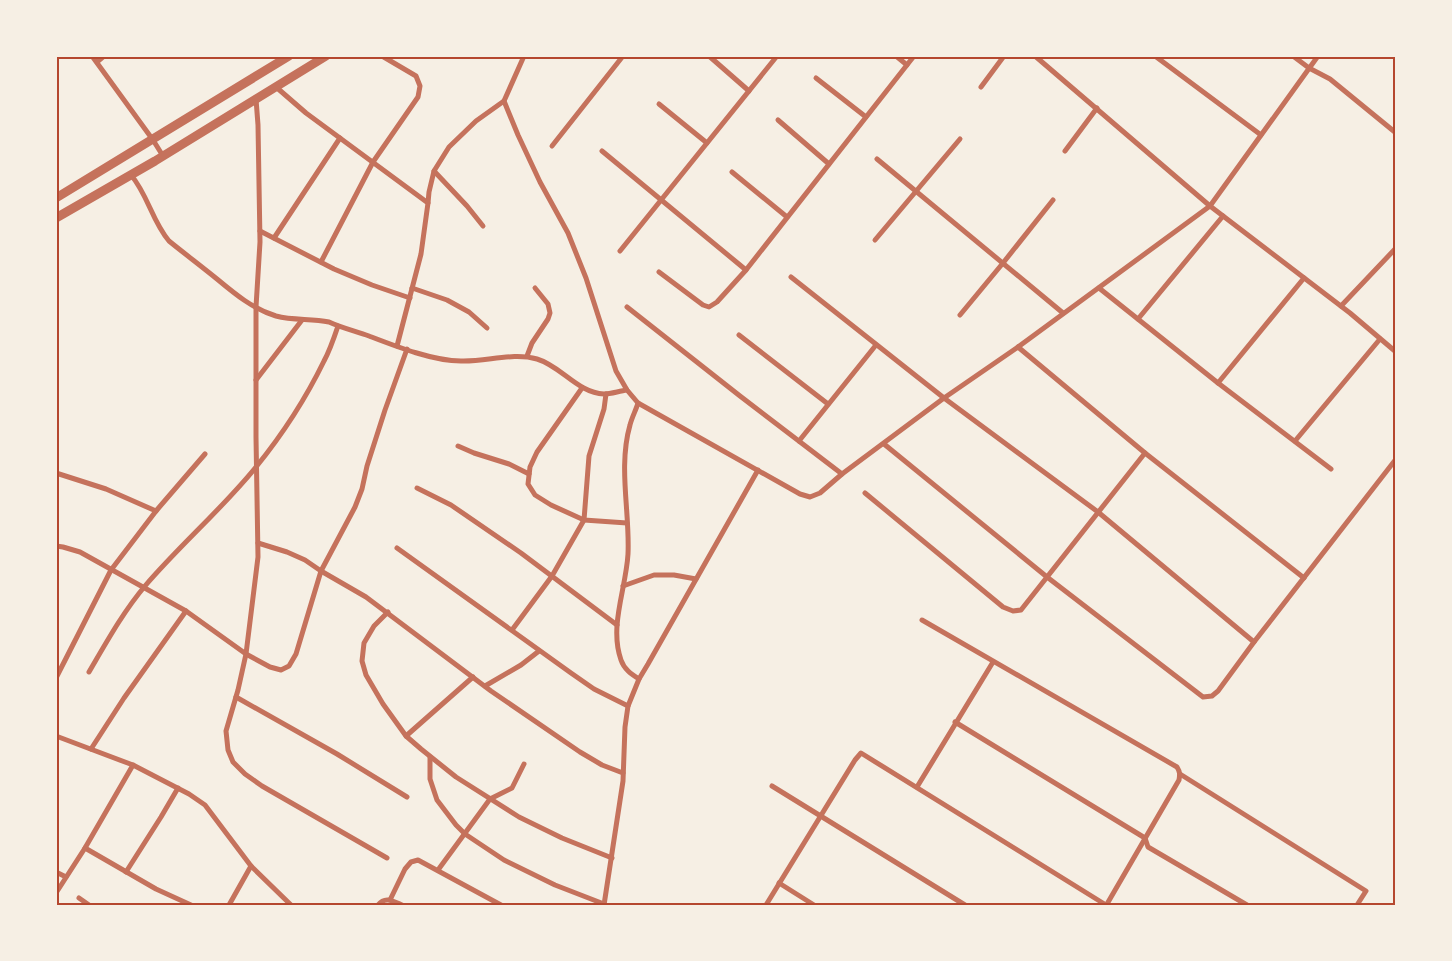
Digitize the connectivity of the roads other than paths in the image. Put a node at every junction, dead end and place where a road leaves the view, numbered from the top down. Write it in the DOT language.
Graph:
graph roads {
  1 [pos="92,56"];
  2 [pos="104,56"];
  3 [pos="289,56"];
  4 [pos="326,56"];
  5 [pos="382,56"];
  6 [pos="623,56"];
  7 [pos="709,56"];
  8 [pos="777,56"];
  9 [pos="896,56"];
  10 [pos="914,56"];
  11 [pos="1004,56"];
  12 [pos="1035,56"];
  13 [pos="1155,56"];
  14 [pos="1293,56"];
  15 [pos="1318,56"];
  16 [pos="521,57"];
  17 [pos="97,62"];
  18 [pos="907,65"];
  19 [pos="1309,68"];
  20 [pos="816,78"];
  21 [pos="276,87"];
  22 [pos="982,87"];
  23 [pos="749,91"];
  24 [pos="256,99"];
  25 [pos="504,100"];
  26 [pos="659,104"];
  27 [pos="1097,108"];
  28 [pos="866,117"];
  29 [pos="778,120"];
  30 [pos="1396,133"];
  31 [pos="1261,135"];
  32 [pos="340,138"];
  33 [pos="960,138"];
  34 [pos="153,140"];
  35 [pos="707,143"];
  36 [pos="552,146"];
  37 [pos="602,151"];
  38 [pos="1065,151"];
  39 [pos="163,156"];
  40 [pos="877,159"];
  41 [pos="373,162"];
  42 [pos="829,164"];
  43 [pos="434,171"];
  44 [pos="732,172"];
  45 [pos="131,175"];
  46 [pos="916,191"];
  47 [pos="429,192"];
  48 [pos="419,196"];
  49 [pos="56,198"];
  50 [pos="660,200"];
  51 [pos="1053,200"];
  52 [pos="428,203"];
  53 [pos="1210,206"];
  54 [pos="1223,216"];
  55 [pos="787,217"];
  56 [pos="56,218"];
  57 [pos="483,226"];
  58 [pos="260,231"];
  59 [pos="274,238"];
  60 [pos="875,240"];
  61 [pos="1396,248"];
  62 [pos="620,251"];
  63 [pos="321,262"];
  64 [pos="1003,263"];
  65 [pos="746,270"];
  66 [pos="658,272"];
  67 [pos="791,277"];
  68 [pos="1304,278"];
  69 [pos="412,288"];
  70 [pos="535,288"];
  71 [pos="1099,288"];
  72 [pos="410,298"];
  73 [pos="1341,306"];
  74 [pos="256,307"];
  75 [pos="627,307"];
  76 [pos="1063,313"];
  77 [pos="960,315"];
  78 [pos="1138,319"];
  79 [pos="302,320"];
  80 [pos="338,326"];
  81 [pos="487,328"];
  82 [pos="740,335"];
  83 [pos="1380,339"];
  84 [pos="876,345"];
  85 [pos="397,346"];
  86 [pos="1018,347"];
  87 [pos="407,349"];
  88 [pos="1396,352"];
  89 [pos="527,356"];
  90 [pos="256,381"];
  91 [pos="1218,383"];
  92 [pos="582,388"];
  93 [pos="626,390"];
  94 [pos="606,394"];
  95 [pos="944,398"];
  96 [pos="638,403"];
  97 [pos="828,404"];
  98 [pos="798,441"];
  99 [pos="1295,441"];
  100 [pos="884,444"];
  101 [pos="458,446"];
  102 [pos="1146,453"];
  103 [pos="204,454"];
  104 [pos="1396,460"];
  105 [pos="256,467"];
  106 [pos="1331,469"];
  107 [pos="758,470"];
  108 [pos="56,473"];
  109 [pos="529,474"];
  110 [pos="842,474"];
  111 [pos="417,488"];
  112 [pos="865,493"];
  113 [pos="156,511"];
  114 [pos="1098,512"];
  115 [pos="584,520"];
  116 [pos="627,523"];
  117 [pos="258,543"];
  118 [pos="56,546"];
  119 [pos="397,548"];
  120 [pos="111,570"];
  121 [pos="321,571"];
  122 [pos="552,576"];
  123 [pos="1046,577"];
  124 [pos="1304,578"];
  125 [pos="696,579"];
  126 [pos="623,586"];
  127 [pos="143,588"];
  128 [pos="186,611"];
  129 [pos="388,612"];
  130 [pos="922,620"];
  131 [pos="617,625"];
  132 [pos="512,630"];
  133 [pos="1254,642"];
  134 [pos="539,651"];
  135 [pos="246,654"];
  136 [pos="993,662"];
  137 [pos="89,672"];
  138 [pos="56,678"];
  139 [pos="473,678"];
  140 [pos="639,679"];
  141 [pos="485,686"];
  142 [pos="236,697"];
  143 [pos="628,706"];
  144 [pos="955,722"];
  145 [pos="56,736"];
  146 [pos="406,736"];
  147 [pos="91,749"];
  148 [pos="430,757"];
  149 [pos="524,764"];
  150 [pos="133,765"];
  151 [pos="623,773"];
  152 [pos="1180,774"];
  153 [pos="772,786"];
  154 [pos="917,787"];
  155 [pos="178,788"];
  156 [pos="407,796"];
  157 [pos="490,799"];
  158 [pos="820,816"];
  159 [pos="464,834"];
  160 [pos="1145,838"];
  161 [pos="85,848"];
  162 [pos="387,858"];
  163 [pos="612,858"];
  164 [pos="250,866"];
  165 [pos="438,870"];
  166 [pos="56,872"];
  167 [pos="126,872"];
  168 [pos="66,877"];
  169 [pos="779,883"];
  170 [pos="56,893"];
  171 [pos="79,898"];
  172 [pos="390,900"];
  173 [pos="604,904"];
  174 [pos="1107,904"];
  175 [pos="89,905"];
  176 [pos="190,905"];
  177 [pos="230,905"];
  178 [pos="291,905"];
  179 [pos="378,905"];
  180 [pos="402,905"];
  181 [pos="501,905"];
  182 [pos="766,905"];
  183 [pos="814,905"];
  184 [pos="965,905"];
  185 [pos="1246,905"];
  186 [pos="1357,905"];
  1 -- 17 [label="street"];
  2 -- 17 [label="street"];
  3 -- 34 [label="street"];
  4 -- 21 [label="street"];
  5 -- 41 [label="street"];
  6 -- 36 [label="street"];
  7 -- 23 [label="street"];
  8 -- 23 [label="street"];
  9 -- 18 [label="street"];
  10 -- 18 [label="street"];
  11 -- 22 [label="street"];
  12 -- 27 [label="street"];
  13 -- 31 [label="street"];
  14 -- 19 [label="street"];
  15 -- 19 [label="street"];
  16 -- 25 [label="street"];
  17 -- 34 [label="street"];
  18 -- 28 [label="street"];
  19 -- 30 [label="street"];
  19 -- 31 [label="street"];
  20 -- 28 [label="street"];
  21 -- 24 [label="street"];
  21 -- 32 [label="street"];
  23 -- 35 [label="street"];
  24 -- 39 [label="street"];
  24 -- 58 [label="street"];
  25 -- 43 [label="street"];
  25 -- 93 [label="street"];
  26 -- 35 [label="street"];
  27 -- 38 [label="street"];
  27 -- 53 [label="street"];
  28 -- 42 [label="street"];
  29 -- 42 [label="street"];
  31 -- 53 [label="street"];
  32 -- 41 [label="street"];
  32 -- 59 [label="street"];
  33 -- 46 [label="street"];
  34 -- 39 [label="street"];
  34 -- 49 [label="street"];
  35 -- 50 [label="street"];
  37 -- 50 [label="street"];
  39 -- 45 [label="street"];
  40 -- 46 [label="street"];
  41 -- 48 [label="street"];
  41 -- 63 [label="street"];
  42 -- 55 [label="street"];
  43 -- 47 [label="street"];
  43 -- 57 [label="street"];
  44 -- 55 [label="street"];
  45 -- 56 [label="street"];
  45 -- 74 [label="street"];
  46 -- 60 [label="street"];
  46 -- 64 [label="street"];
  47 -- 48 [label="street"];
  47 -- 52 [label="street"];
  48 -- 52 [label="street"];
  50 -- 62 [label="street"];
  50 -- 65 [label="street"];
  51 -- 64 [label="street"];
  52 -- 69 [label="street"];
  53 -- 54 [label="street"];
  53 -- 71 [label="street"];
  54 -- 68 [label="street"];
  54 -- 78 [label="street"];
  55 -- 65 [label="street"];
  58 -- 59 [label="street"];
  58 -- 74 [label="street"];
  59 -- 63 [label="street"];
  61 -- 73 [label="street"];
  63 -- 72 [label="street"];
  64 -- 76 [label="street"];
  64 -- 77 [label="street"];
  65 -- 66 [label="street"];
  67 -- 84 [label="street"];
  68 -- 73 [label="street"];
  68 -- 91 [label="street"];
  69 -- 72 [label="street"];
  69 -- 81 [label="street"];
  70 -- 89 [label="street"];
  71 -- 76 [label="street"];
  71 -- 78 [label="street"];
  72 -- 85 [label="street"];
  73 -- 83 [label="street"];
  74 -- 79 [label="street"];
  74 -- 90 [label="street"];
  75 -- 98 [label="street"];
  76 -- 86 [label="street"];
  78 -- 91 [label="street"];
  79 -- 80 [label="street"];
  79 -- 90 [label="street"];
  80 -- 85 [label="street"];
  80 -- 105 [label="street"];
  82 -- 97 [label="street"];
  83 -- 88 [label="street"];
  83 -- 99 [label="street"];
  84 -- 95 [label="street"];
  84 -- 97 [label="street"];
  85 -- 87 [label="street"];
  86 -- 95 [label="street"];
  86 -- 102 [label="street"];
  87 -- 89 [label="street"];
  87 -- 121 [label="street"];
  89 -- 92 [label="street"];
  90 -- 105 [label="street"];
  91 -- 99 [label="street"];
  92 -- 94 [label="street"];
  92 -- 109 [label="street"];
  93 -- 94 [label="street"];
  93 -- 96 [label="street"];
  94 -- 115 [label="street"];
  95 -- 100 [label="street"];
  95 -- 114 [label="street"];
  96 -- 107 [label="street"];
  96 -- 116 [label="street"];
  97 -- 98 [label="street"];
  98 -- 110 [label="street"];
  99 -- 106 [label="street"];
  100 -- 110 [label="street"];
  100 -- 123 [label="street"];
  101 -- 109 [label="street"];
  102 -- 114 [label="street"];
  102 -- 124 [label="street"];
  103 -- 113 [label="street"];
  104 -- 124 [label="street"];
  105 -- 117 [label="street"];
  105 -- 127 [label="street"];
  107 -- 110 [label="street"];
  107 -- 125 [label="street"];
  108 -- 113 [label="street"];
  109 -- 115 [label="street"];
  111 -- 122 [label="street"];
  112 -- 123 [label="street"];
  113 -- 120 [label="street"];
  114 -- 123 [label="street"];
  114 -- 133 [label="street"];
  115 -- 116 [label="street"];
  115 -- 122 [label="street"];
  116 -- 126 [label="street"];
  117 -- 121 [label="street"];
  117 -- 135 [label="street"];
  118 -- 120 [label="street"];
  119 -- 132 [label="street"];
  120 -- 127 [label="street"];
  120 -- 138 [label="street"];
  121 -- 129 [label="street"];
  121 -- 135 [label="street"];
  122 -- 131 [label="street"];
  122 -- 132 [label="street"];
  123 -- 133 [label="street"];
  124 -- 133 [label="street"];
  125 -- 126 [label="street"];
  125 -- 140 [label="street"];
  126 -- 131 [label="street"];
  127 -- 128 [label="street"];
  127 -- 137 [label="street"];
  128 -- 135 [label="street"];
  128 -- 147 [label="street"];
  129 -- 139 [label="street"];
  129 -- 146 [label="street"];
  130 -- 136 [label="street"];
  131 -- 140 [label="street"];
  132 -- 134 [label="street"];
  134 -- 141 [label="street"];
  134 -- 143 [label="street"];
  135 -- 142 [label="street"];
  136 -- 144 [label="street"];
  136 -- 152 [label="street"];
  139 -- 141 [label="street"];
  139 -- 146 [label="street"];
  140 -- 143 [label="street"];
  141 -- 151 [label="street"];
  142 -- 156 [label="street"];
  142 -- 162 [label="street"];
  143 -- 151 [label="street"];
  144 -- 154 [label="street"];
  144 -- 160 [label="street"];
  145 -- 147 [label="street"];
  146 -- 148 [label="street"];
  147 -- 150 [label="street"];
  148 -- 157 [label="street"];
  148 -- 159 [label="street"];
  149 -- 157 [label="street"];
  150 -- 155 [label="street"];
  150 -- 161 [label="street"];
  151 -- 163 [label="street"];
  152 -- 160 [label="street"];
  152 -- 186 [label="street"];
  153 -- 158 [label="street"];
  154 -- 158 [label="street"];
  154 -- 174 [label="street"];
  155 -- 164 [label="street"];
  155 -- 167 [label="street"];
  157 -- 159 [label="street"];
  157 -- 163 [label="street"];
  158 -- 169 [label="street"];
  158 -- 184 [label="street"];
  159 -- 165 [label="street"];
  159 -- 173 [label="street"];
  160 -- 174 [label="street"];
  160 -- 185 [label="street"];
  161 -- 167 [label="street"];
  161 -- 168 [label="street"];
  163 -- 173 [label="street"];
  164 -- 177 [label="street"];
  164 -- 178 [label="street"];
  165 -- 172 [label="street"];
  165 -- 181 [label="street"];
  166 -- 168 [label="street"];
  167 -- 176 [label="street"];
  168 -- 170 [label="street"];
  169 -- 182 [label="street"];
  169 -- 183 [label="street"];
  171 -- 175 [label="street"];
  172 -- 179 [label="street"];
  172 -- 180 [label="street"];
}
